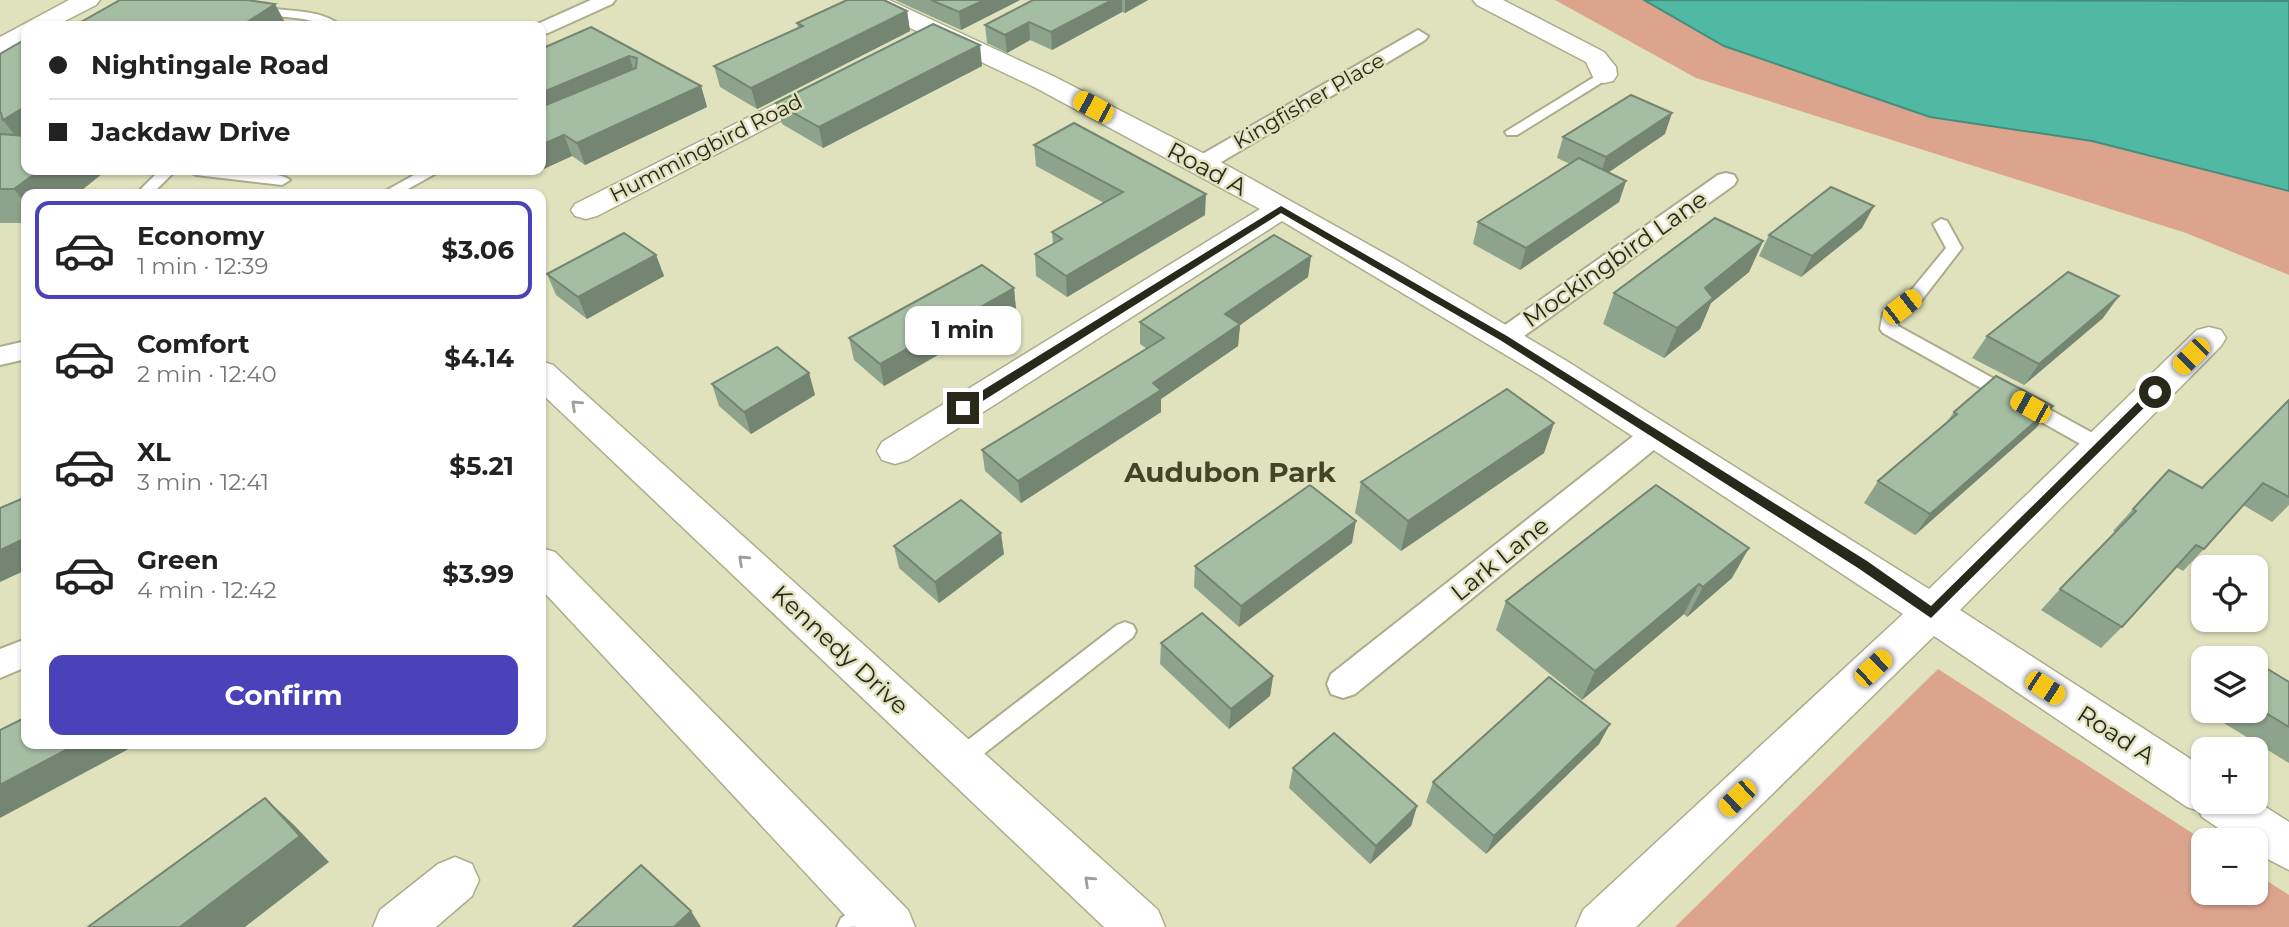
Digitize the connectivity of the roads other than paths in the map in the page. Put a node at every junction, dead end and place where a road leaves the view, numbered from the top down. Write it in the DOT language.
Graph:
graph roads {
  1 [pos="88,0"];
  2 [pos="227,0"];
  3 [pos="606,0"];
  4 [pos="870,0"];
  5 [pos="1485,0"];
  6 [pos="46,21"];
  7 [pos="322,21"];
  8 [pos="546,27"];
  9 [pos="963,34"];
  10 [pos="21,35"];
  11 [pos="1418,36"];
  12 [pos="0,47"];
  13 [pos="901,49"];
  14 [pos="1604,75"];
  15 [pos="841,80"];
  16 [pos="1512,132"];
  17 [pos="1200,165"];
  18 [pos="163,175"];
  19 [pos="236,175"];
  20 [pos="424,175"];
  21 [pos="1726,180"];
  22 [pos="283,181"];
  23 [pos="149,189"];
  24 [pos="398,189"];
  25 [pos="1281,209"];
  26 [pos="586,210"];
  27 [pos="1941,224"];
  28 [pos="1504,338"];
  29 [pos="2209,338"];
  30 [pos="21,351"];
  31 [pos="0,356"];
  32 [pos="546,378"];
  33 [pos="1656,433"];
  34 [pos="2100,446"];
  35 [pos="895,451"];
  36 [pos="546,568"];
  37 [pos="1931,613"];
  38 [pos="1125,631"];
  39 [pos="21,654"];
  40 [pos="0,664"];
  41 [pos="1343,684"];
  42 [pos="959,760"];
  43 [pos="2191,784"];
  44 [pos="2237,814"];
  45 [pos="2289,848"];
  46 [pos="455,880"];
  47 [pos="871,921"];
  48 [pos="398,927"];
  49 [pos="1140,927"];
  50 [pos="1601,927"];
  1 -- 6 [label="street"];
  2 -- 7 [label="lane"];
  3 -- 8 [label="street"];
  4 -- 9 [label="street, Road A"];
  5 -- 14 [label="street"];
  9 -- 13 [label="street"];
  9 -- 17 [label="street, Road A"];
  10 -- 12 [label="street"];
  11 -- 17 [label="street, Kingfisher Place"];
  14 -- 16 [label="lane"];
  15 -- 26 [label="street, Hummingbird Road"];
  17 -- 25 [label="street, Road A"];
  18 -- 23 [label="lane"];
  19 -- 22 [label="lane"];
  20 -- 24 [label="lane"];
  21 -- 28 [label="street, Mockingbird Lane"];
  25 -- 28 [label="street, Road A"];
  25 -- 35 [label="street"];
  27 -- 34 [label="lane"];
  28 -- 33 [label="street, Road A"];
  29 -- 34 [label="street"];
  30 -- 31 [label="street"];
  42 -- 32 [label="street, Kennedy Drive, one-way"];
  33 -- 37 [label="street, Road A"];
  33 -- 41 [label="street, Lark Lane"];
  34 -- 37 [label="street"];
  36 -- 47 [label="street"];
  37 -- 43 [label="street, Road A"];
  37 -- 50 [label="street"];
  38 -- 42 [label="lane"];
  39 -- 40 [label="street"];
  49 -- 42 [label="street, Kennedy Drive, one-way"];
  44 -- 45 [label="street"];
  46 -- 48 [label="street"];
}
